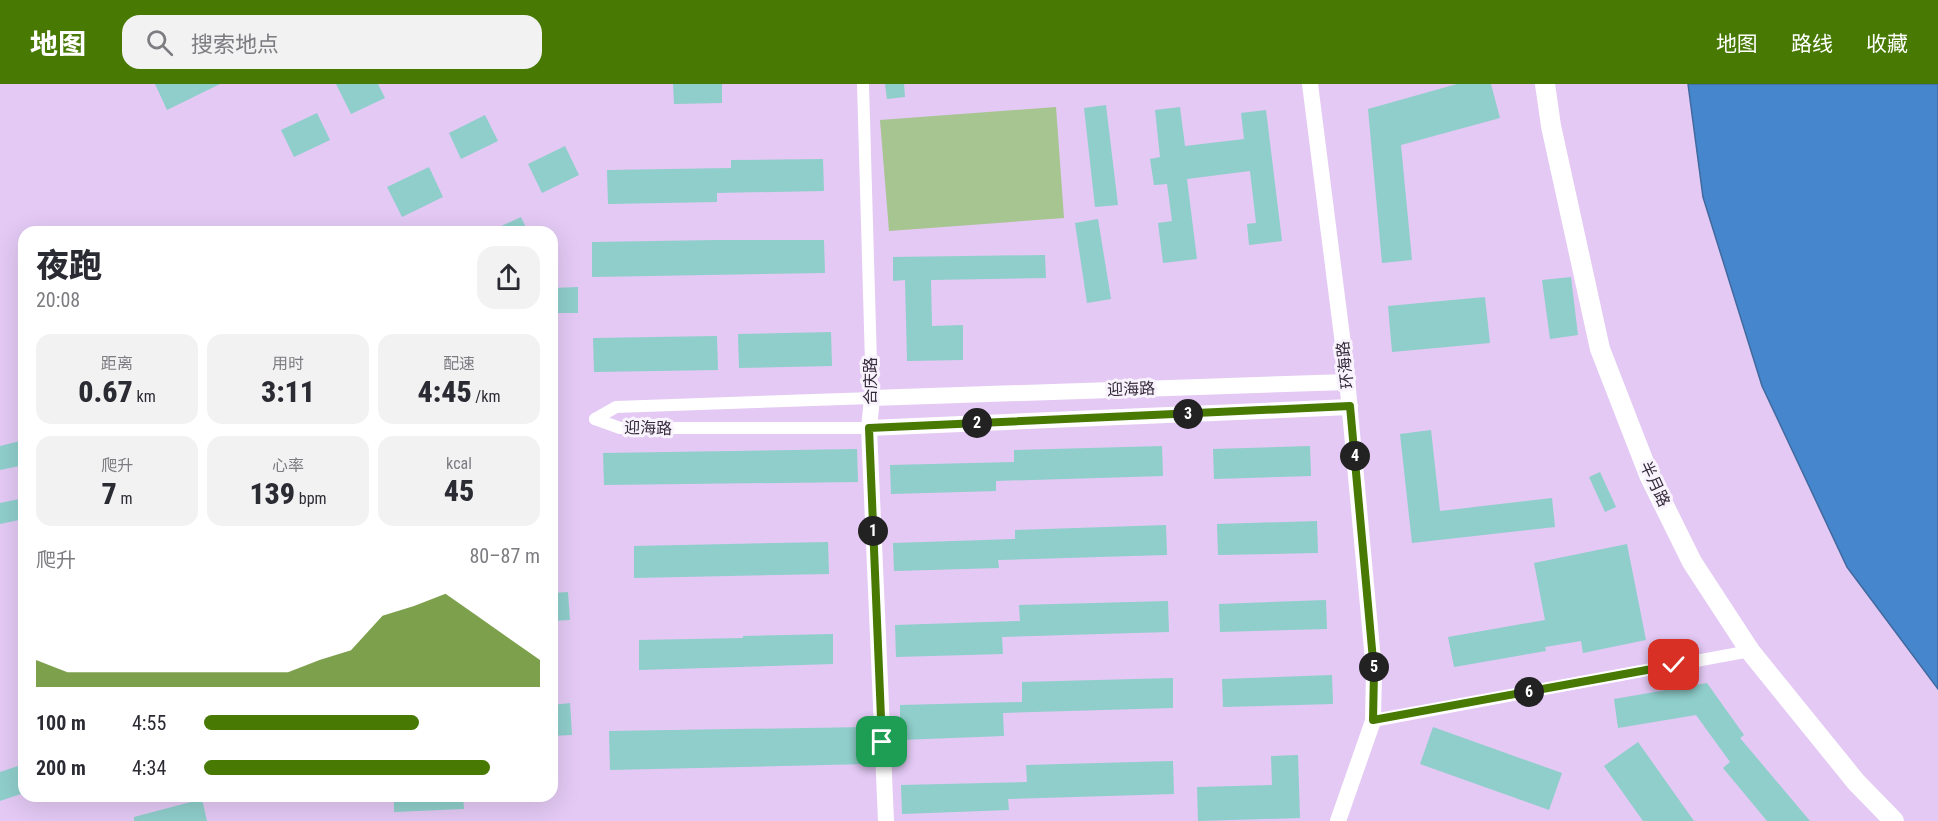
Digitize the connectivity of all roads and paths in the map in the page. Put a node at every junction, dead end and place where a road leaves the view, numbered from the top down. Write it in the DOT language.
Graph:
graph roads {
  1 [pos="863,84"];
  2 [pos="1310,84"];
  3 [pos="1545,84"];
  4 [pos="1347,382"];
  5 [pos="872,398"];
  6 [pos="1350,406"];
  7 [pos="869,428"];
  8 [pos="1750,651"];
  9 [pos="1373,720"];
  10 [pos="886,821"];
  11 [pos="1338,821"];
  12 [pos="1894,821"];
  1 -- 5 [label="street, 合庆路"];
  2 -- 4 [label="street, 环海路"];
  3 -- 8 [label="main road, 半月路"];
  4 -- 5 [label="street, 迎海路"];
  4 -- 6 [label="street, 环海路"];
  5 -- 7 [label="street, 合庆路"];
  5 -- 7 [label="street, 迎海路"];
  6 -- 7 [label="street, 迎海路"];
  6 -- 9 [label="street, 环海路"];
  7 -- 10 [label="street, 合庆路"];
  8 -- 9 [label="street"];
  8 -- 12 [label="main road, 半月路"];
  9 -- 11 [label="street, 环海路"];
}
